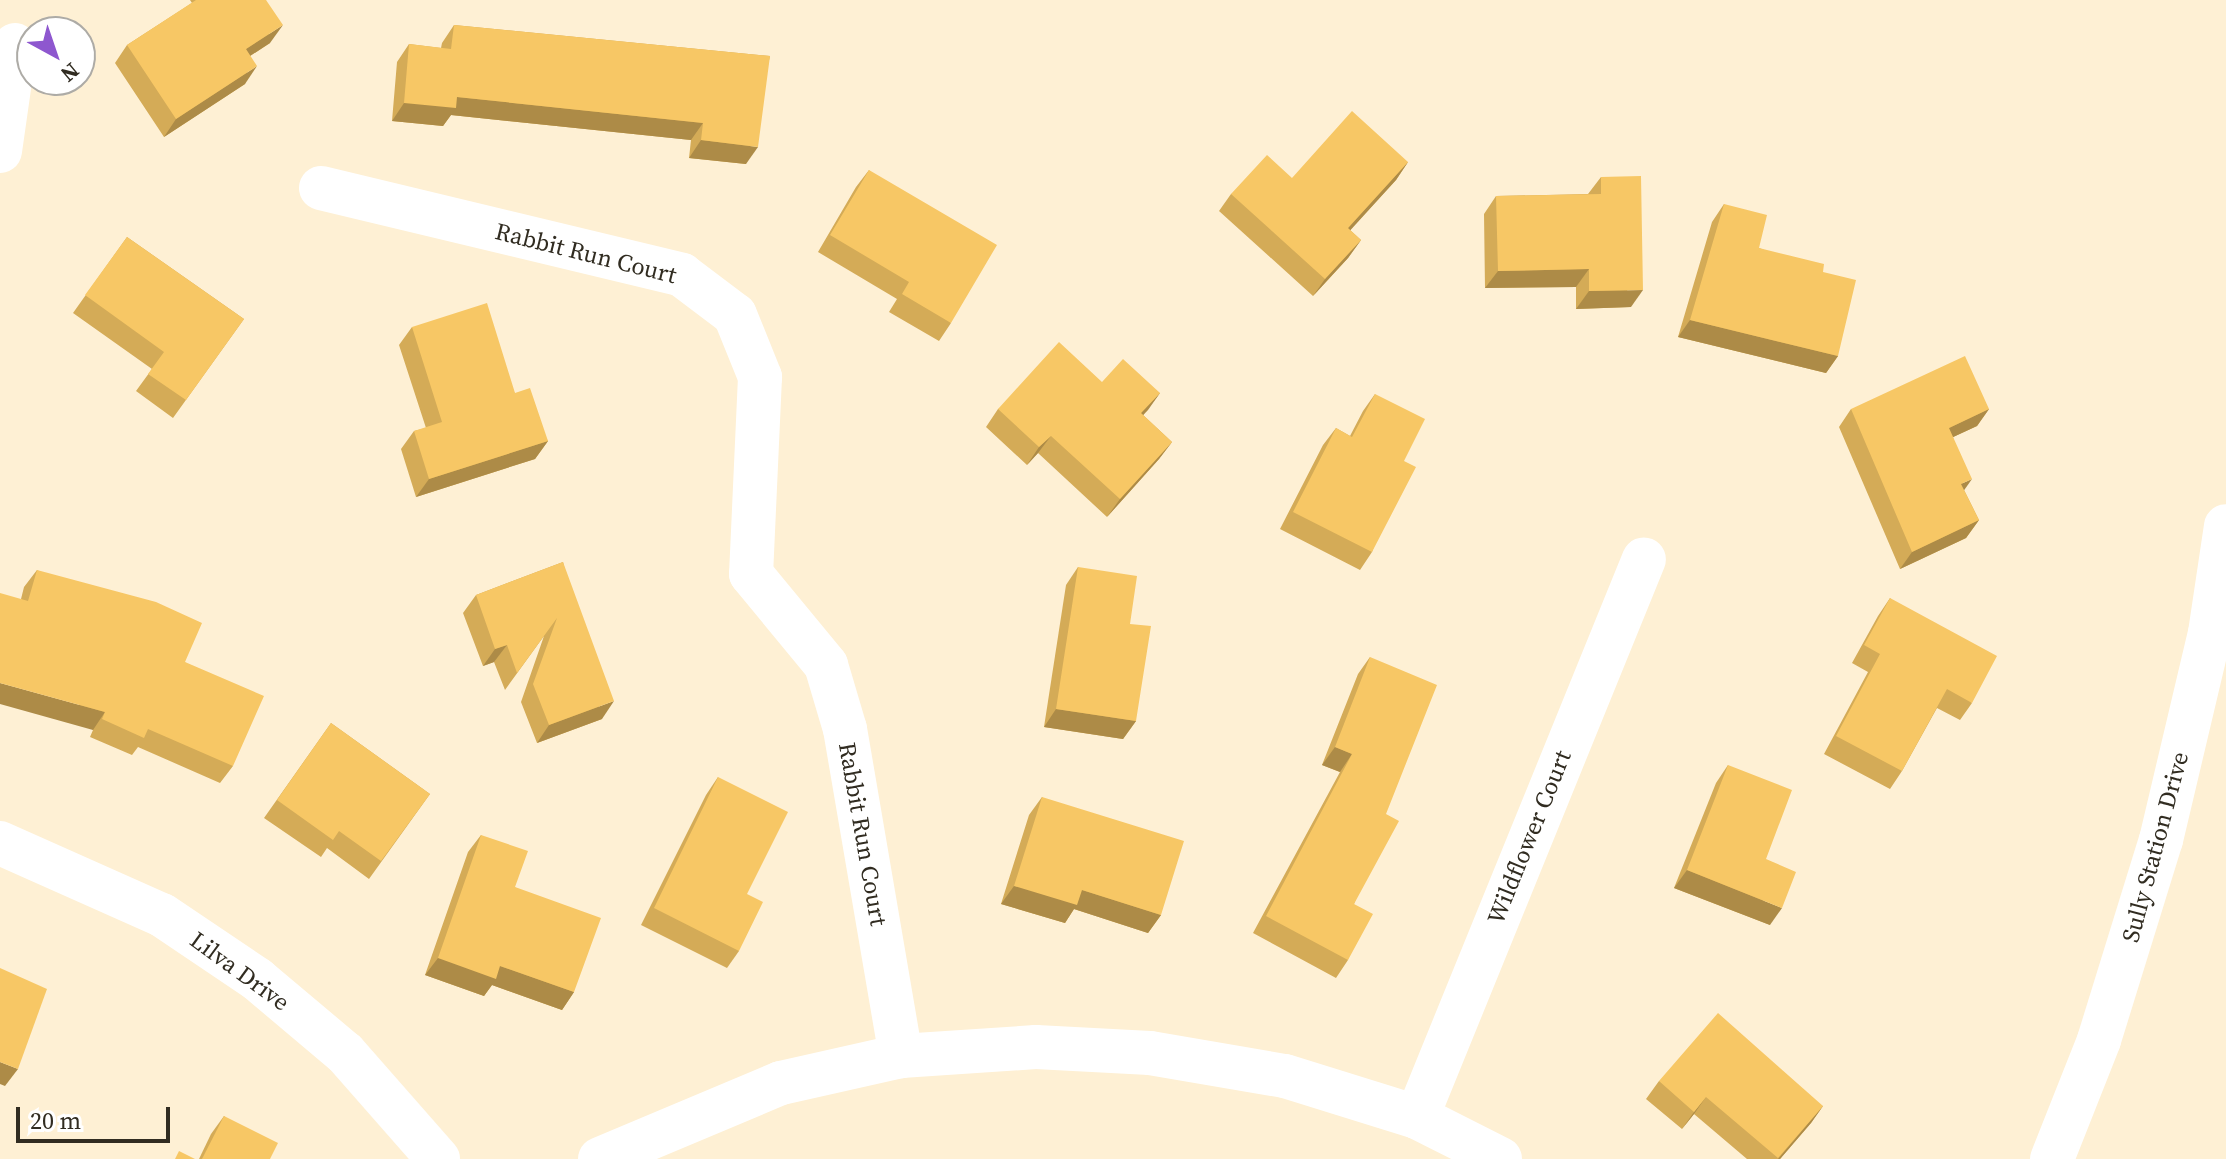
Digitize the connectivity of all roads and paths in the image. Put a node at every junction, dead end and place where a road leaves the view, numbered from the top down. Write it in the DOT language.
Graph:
graph roads {
  1 [pos="15,45"];
  2 [pos="0,150"];
  3 [pos="321,188"];
  4 [pos="2226,526"];
  5 [pos="1644,559"];
  6 [pos="0,843"];
  7 [pos="901,1056"];
  8 [pos="1417,1117"];
  9 [pos="438,1159"];
  10 [pos="600,1159"];
  11 [pos="1500,1159"];
  12 [pos="2052,1159"];
  1 -- 2 [label="street"];
  3 -- 7 [label="street, Rabbit Run Court"];
  4 -- 12 [label="street, Sully Station Drive"];
  5 -- 8 [label="street, Wildflower Court"];
  6 -- 9 [label="street, Lilva Drive"];
  7 -- 8 [label="street"];
  7 -- 10 [label="street"];
  8 -- 11 [label="street"];
}
